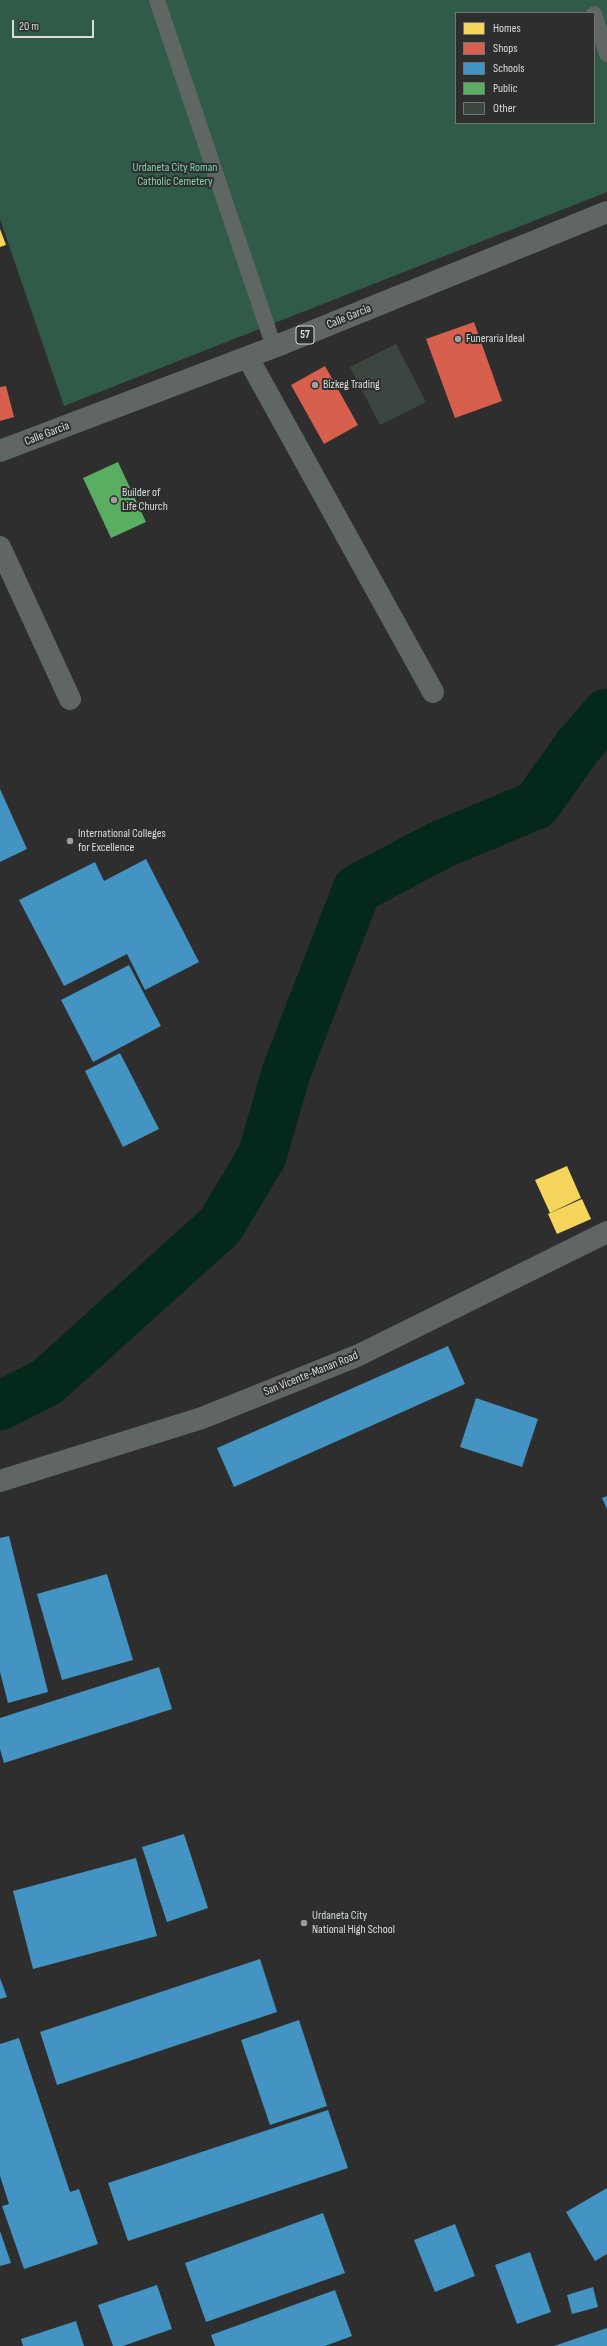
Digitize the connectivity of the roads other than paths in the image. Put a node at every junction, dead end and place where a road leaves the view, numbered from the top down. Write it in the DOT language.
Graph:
graph roads {
  1 [pos="157,0"];
  2 [pos="590,0"];
  3 [pos="594,12"];
  4 [pos="595,16"];
  5 [pos="607,54"];
  6 [pos="607,212"];
  7 [pos="274,348"];
  8 [pos="248,358"];
  9 [pos="0,451"];
  10 [pos="0,547"];
  11 [pos="433,692"];
  12 [pos="70,699"];
  13 [pos="607,1232"];
  14 [pos="0,1481"];
  1 -- 7 [label="lane"];
  2 -- 3 [label="lane"];
  4 -- 5 [label="lane"];
  6 -- 7 [label="street, Calle Garcia / 57"];
  7 -- 8 [label="street, Calle Garcia / 57"];
  8 -- 9 [label="street, Calle Garcia / 57"];
  8 -- 11 [label="street"];
  10 -- 12 [label="street"];
  13 -- 14 [label="street, San Vicente-Manan Road"];
}
